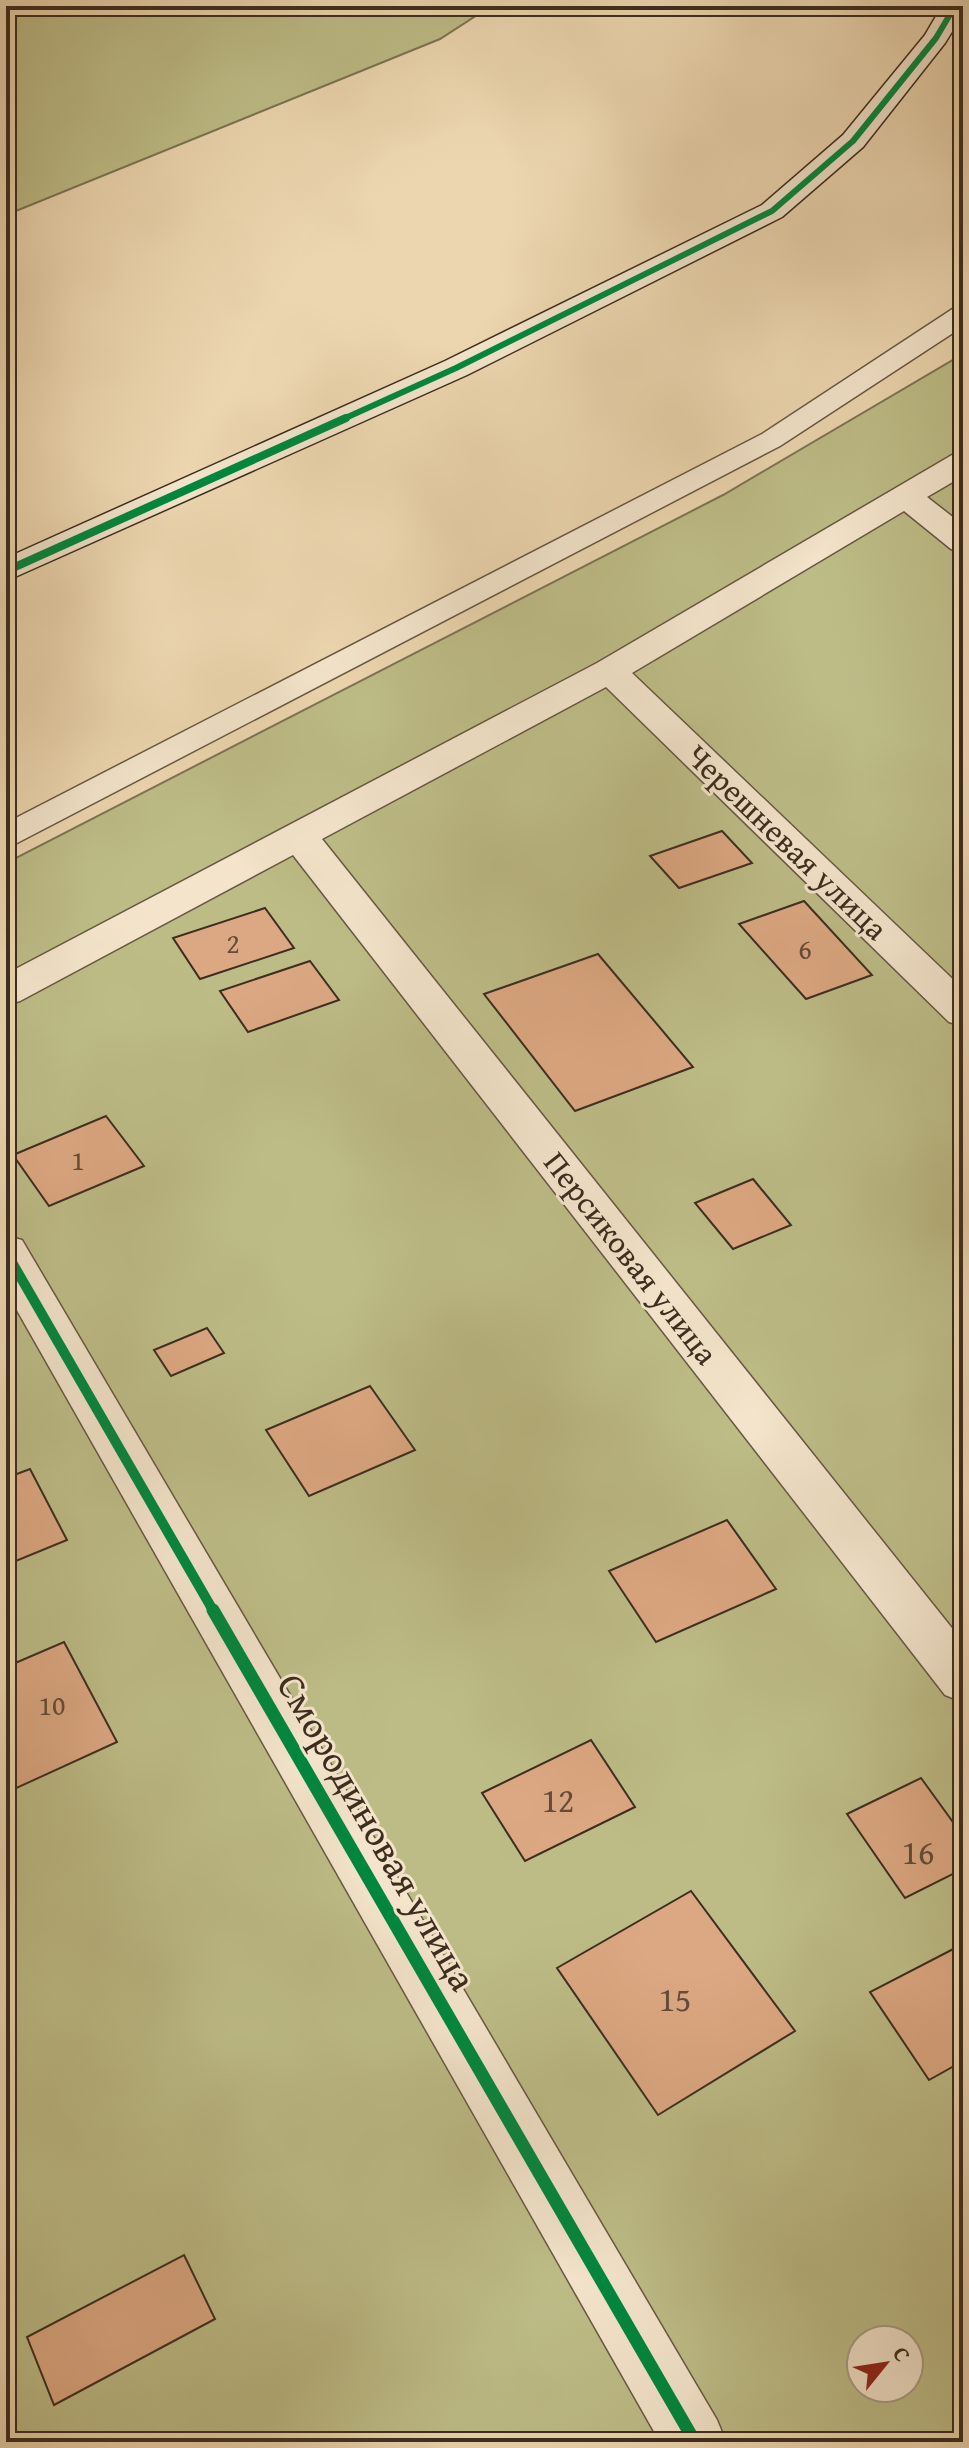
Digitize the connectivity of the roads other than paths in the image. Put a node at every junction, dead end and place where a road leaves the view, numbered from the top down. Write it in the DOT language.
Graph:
graph roads {
  1 [pos="955,6"];
  2 [pos="963,313"];
  3 [pos="963,462"];
  4 [pos="907,497"];
  5 [pos="963,542"];
  6 [pos="6,571"];
  7 [pos="610,671"];
  8 [pos="6,836"];
  9 [pos="299,836"];
  10 [pos="6,991"];
  11 [pos="963,1012"];
  12 [pos="6,1252"];
  13 [pos="963,1680"];
  14 [pos="695,2442"];
  1 -- 6 [label="street"];
  2 -- 8 [label="lane"];
  3 -- 4 [label="street"];
  4 -- 5 [label="street"];
  4 -- 7 [label="street"];
  7 -- 9 [label="street"];
  7 -- 11 [label="street, Черешневая улица"];
  9 -- 10 [label="street"];
  9 -- 13 [label="street, Персиковая улица"];
  12 -- 14 [label="street, Смородиновая улица"];
}
